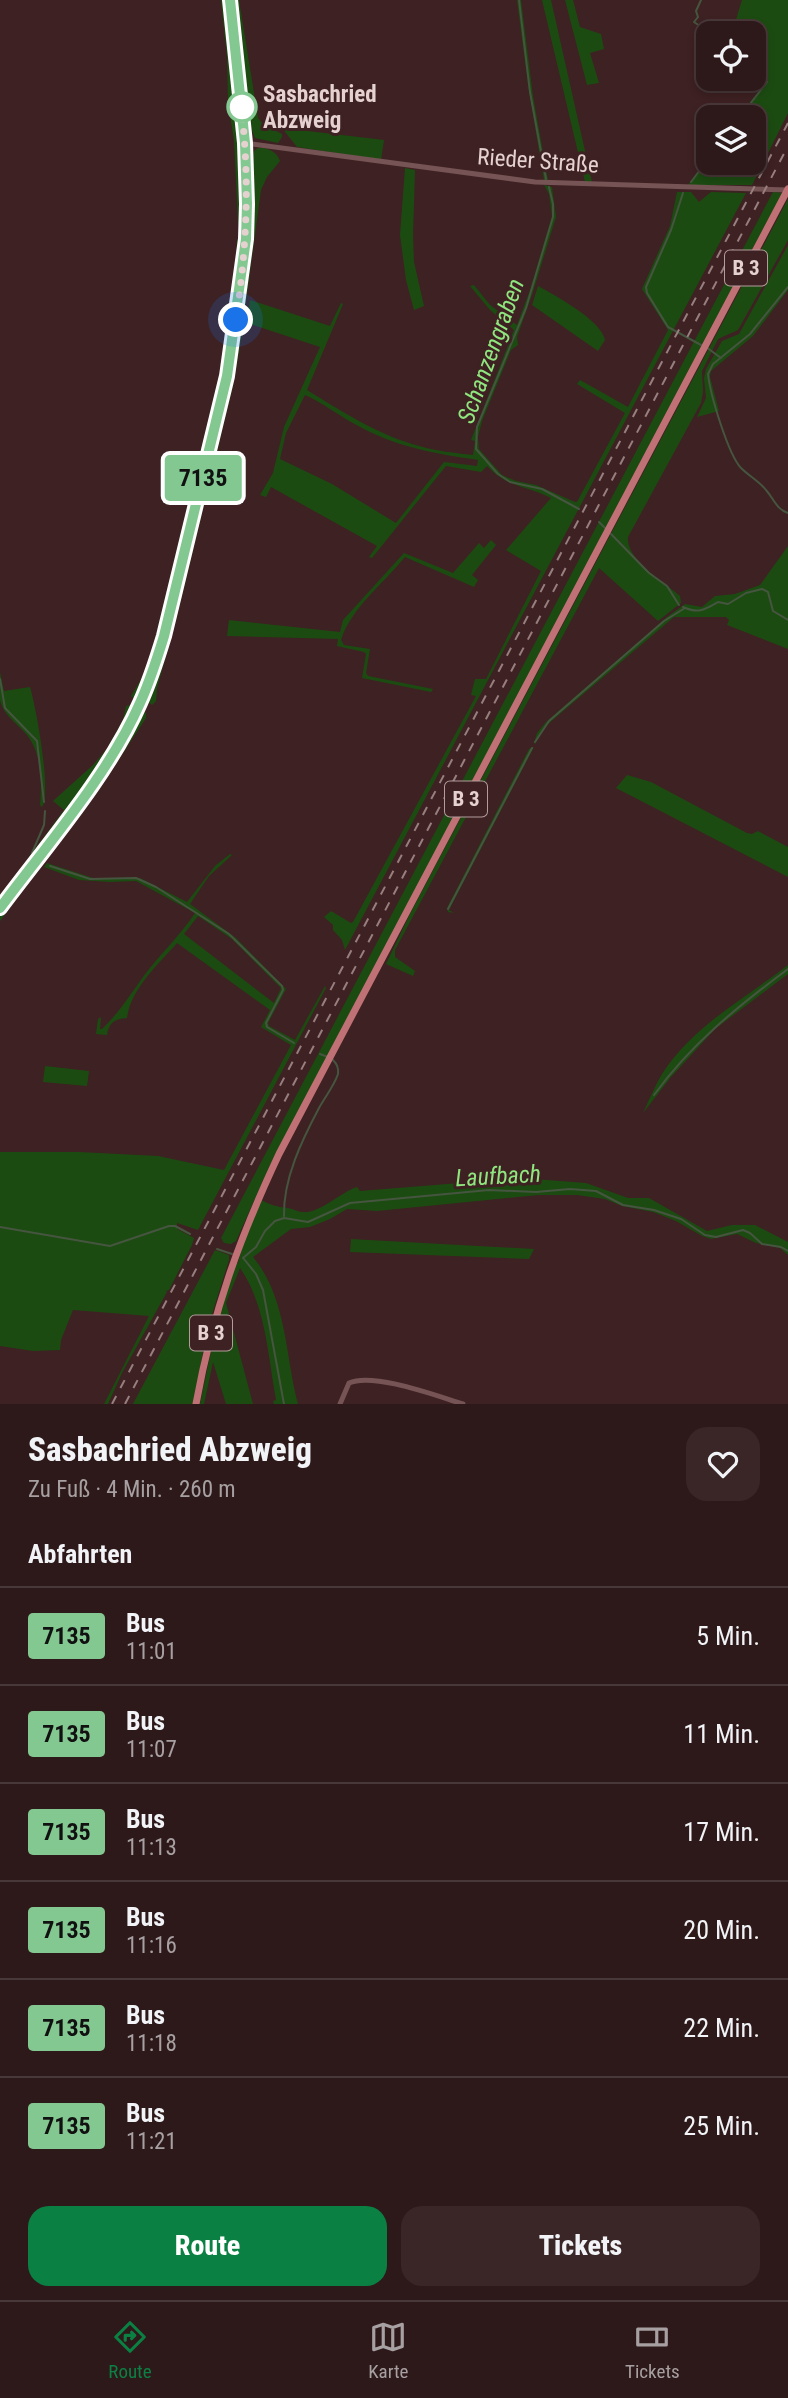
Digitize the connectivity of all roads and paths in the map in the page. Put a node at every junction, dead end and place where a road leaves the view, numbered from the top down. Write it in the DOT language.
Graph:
graph roads {
  1 [pos="230,0"];
  2 [pos="245,143"];
  3 [pos="787,192"];
  4 [pos="0,908"];
  5 [pos="196,1404"];
  6 [pos="340,1404"];
  7 [pos="463,1404"];
  1 -- 2 [label="street"];
  2 -- 3 [label="street, Rieder Straße"];
  2 -- 4 [label="street"];
  3 -- 5 [label="main road, B 3"];
  6 -- 7 [label="street"];
}
